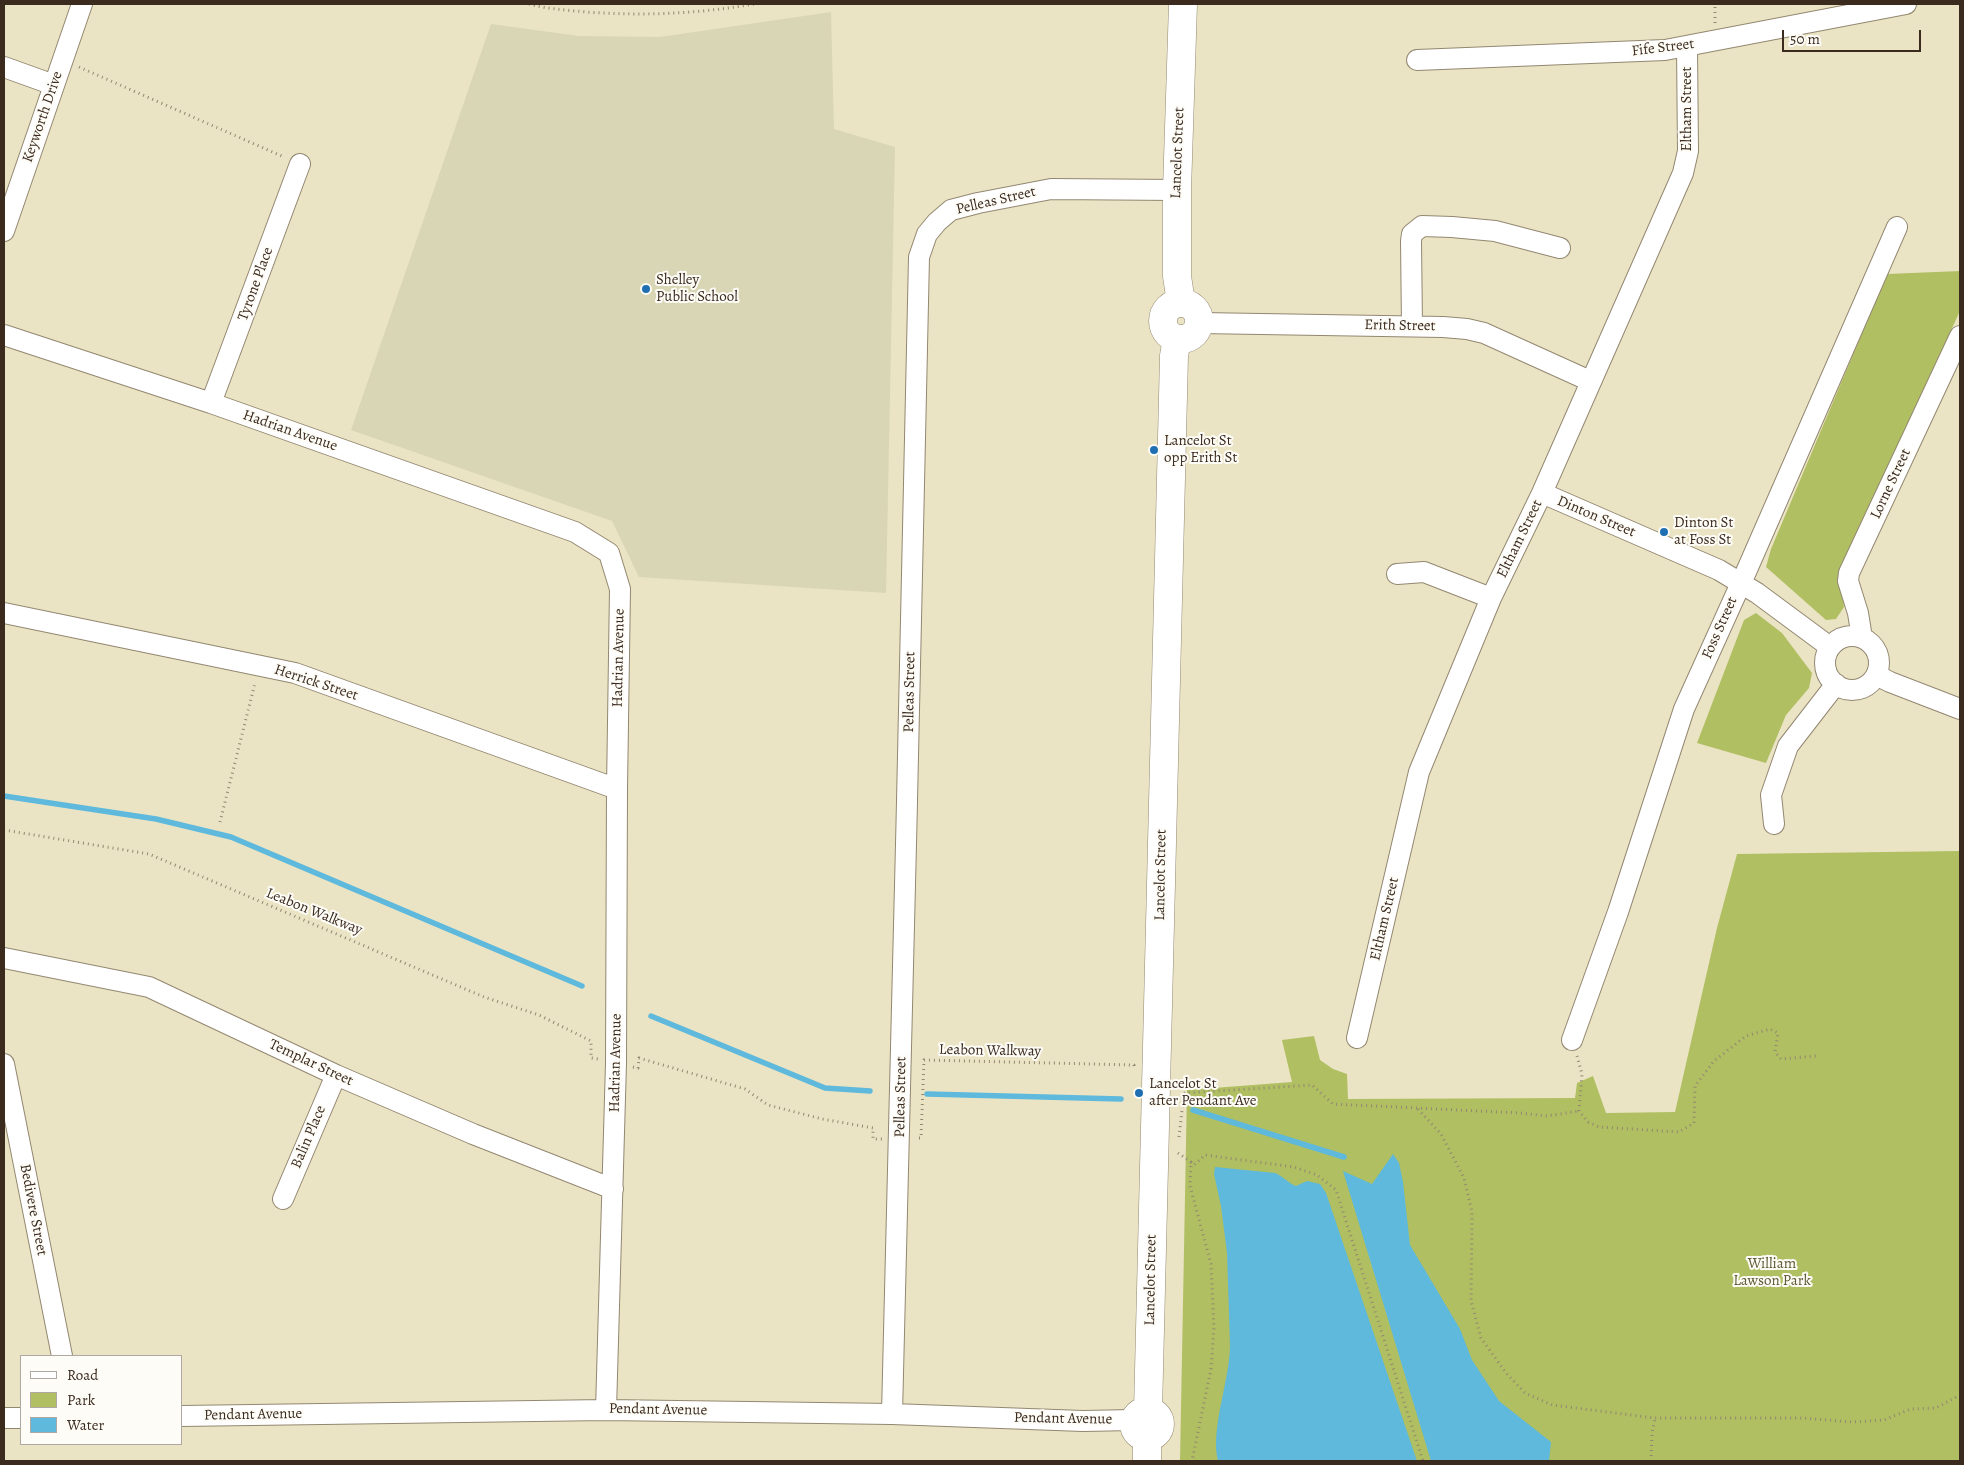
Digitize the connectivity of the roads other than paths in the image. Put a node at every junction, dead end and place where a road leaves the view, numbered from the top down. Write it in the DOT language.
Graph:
graph roads {
  1 [pos="82,4"];
  2 [pos="1183,4"];
  3 [pos="1906,4"];
  4 [pos="1687,46"];
  5 [pos="1417,60"];
  6 [pos="4,67"];
  7 [pos="54,84"];
  8 [pos="300,164"];
  9 [pos="1177,190"];
  10 [pos="1897,227"];
  11 [pos="4,231"];
  12 [pos="1560,248"];
  13 [pos="1181,303"];
  14 [pos="1200,323"];
  15 [pos="1412,326"];
  16 [pos="4,335"];
  17 [pos="1960,336"];
  18 [pos="1177,339"];
  19 [pos="1590,381"];
  20 [pos="211,403"];
  21 [pos="1542,493"];
  22 [pos="1397,574"];
  23 [pos="1741,582"];
  24 [pos="1491,598"];
  25 [pos="4,613"];
  26 [pos="1862,638"];
  27 [pos="1830,647"];
  28 [pos="1876,675"];
  29 [pos="1836,684"];
  30 [pos="1960,709"];
  31 [pos="617,790"];
  32 [pos="1774,824"];
  33 [pos="4,958"];
  34 [pos="1357,1038"];
  35 [pos="1572,1040"];
  36 [pos="4,1064"];
  37 [pos="336,1075"];
  38 [pos="613,1189"];
  39 [pos="283,1199"];
  40 [pos="62,1355"];
  41 [pos="606,1410"];
  42 [pos="892,1414"];
  43 [pos="182,1416"];
  44 [pos="4,1418"];
  45 [pos="20,1418"];
  46 [pos="1144,1432"];
  1 -- 7 [label="street, Keyworth Drive"];
  2 -- 9 [label="street, Lancelot Street"];
  3 -- 4 [label="street, Fife Street"];
  4 -- 5 [label="street, Fife Street"];
  4 -- 19 [label="street, Eltham Street"];
  6 -- 7 [label="street"];
  7 -- 11 [label="street, Keyworth Drive"];
  8 -- 20 [label="street, Tyrone Place"];
  9 -- 13 [label="street, Lancelot Street"];
  9 -- 42 [label="street, Pelleas Street"];
  10 -- 23 [label="street, Foss Street"];
  12 -- 15 [label="street"];
  13 -- 14 [label="street"];
  13 -- 18 [label="street"];
  14 -- 15 [label="street, Erith Street"];
  14 -- 18 [label="street"];
  15 -- 19 [label="street, Erith Street"];
  16 -- 20 [label="street, Hadrian Avenue"];
  17 -- 26 [label="street, Lorne Street"];
  18 -- 46 [label="street, Lancelot Street"];
  19 -- 21 [label="street, Eltham Street"];
  20 -- 31 [label="street, Hadrian Avenue"];
  21 -- 23 [label="street, Dinton Street"];
  21 -- 24 [label="street, Eltham Street"];
  22 -- 24 [label="street"];
  23 -- 27 [label="street, Dinton Street"];
  23 -- 35 [label="street, Foss Street"];
  24 -- 34 [label="street, Eltham Street"];
  25 -- 31 [label="street, Herrick Street"];
  26 -- 27 [label="street"];
  26 -- 28 [label="street"];
  27 -- 29 [label="street"];
  28 -- 29 [label="street"];
  28 -- 30 [label="street"];
  29 -- 32 [label="street"];
  31 -- 38 [label="street, Hadrian Avenue"];
  33 -- 37 [label="street, Templar Street"];
  36 -- 40 [label="street, Bedivere Street"];
  37 -- 38 [label="street, Templar Street"];
  37 -- 39 [label="street, Balin Place"];
  38 -- 41 [label="street, Hadrian Avenue"];
  41 -- 42 [label="street, Pendant Avenue"];
  41 -- 43 [label="street, Pendant Avenue"];
  42 -- 46 [label="street, Pendant Avenue"];
  44 -- 45 [label="street"];
}
